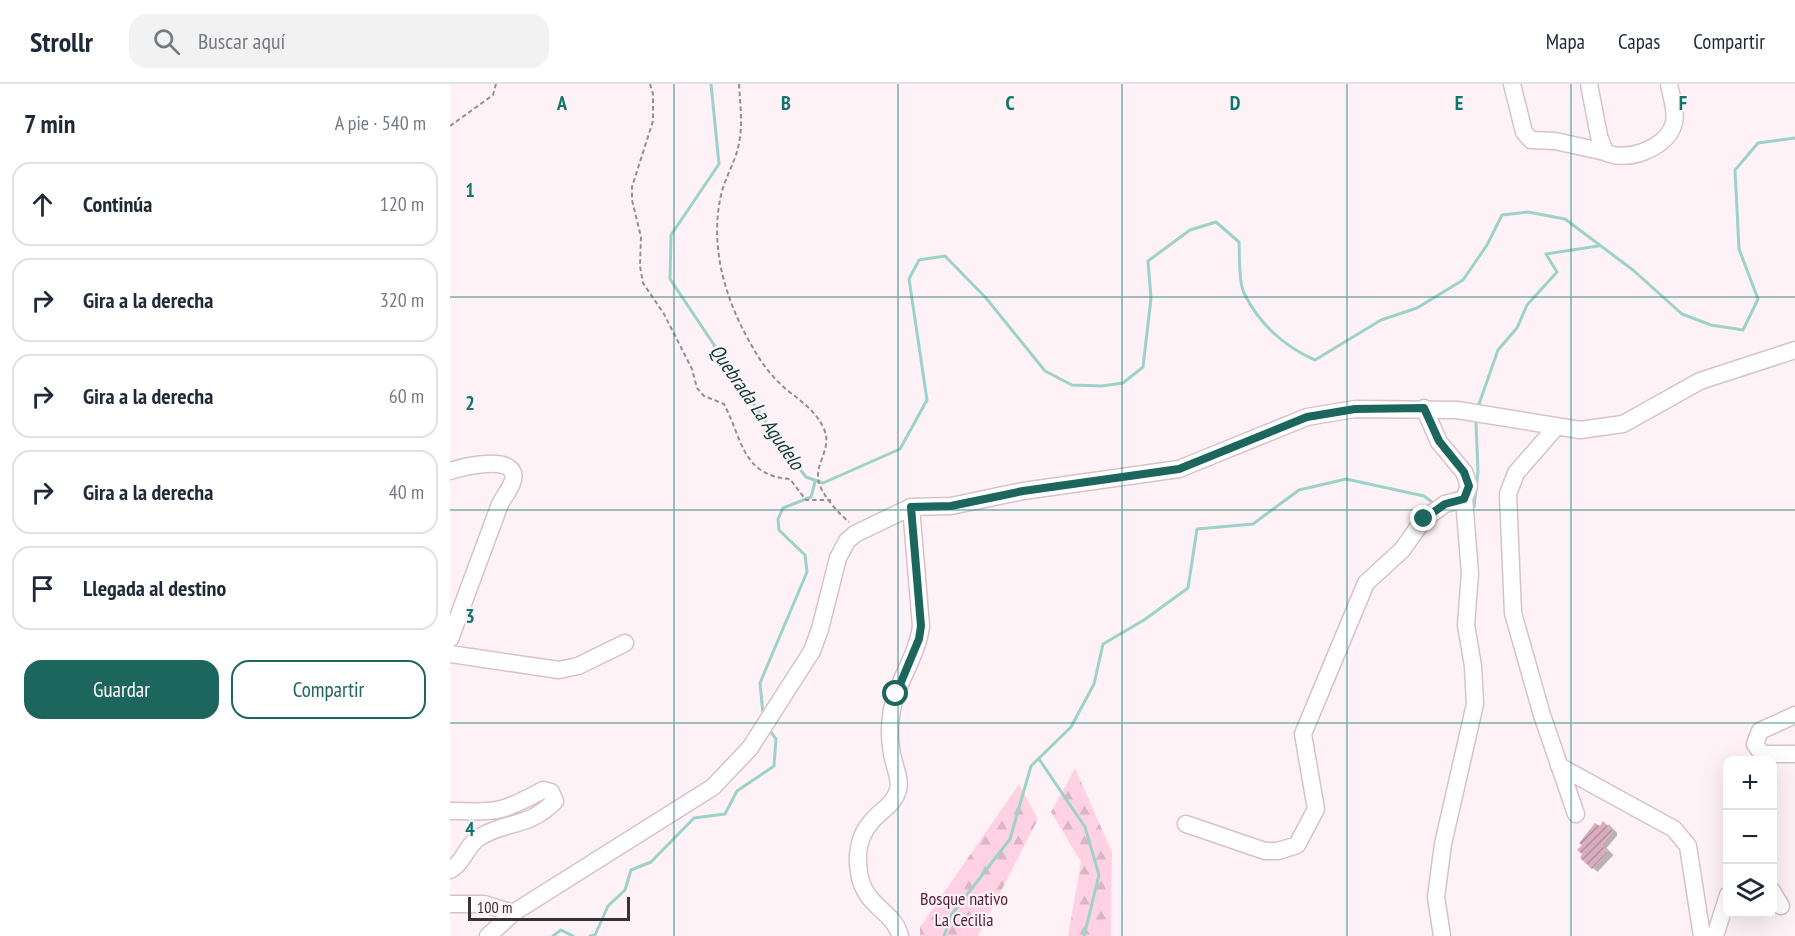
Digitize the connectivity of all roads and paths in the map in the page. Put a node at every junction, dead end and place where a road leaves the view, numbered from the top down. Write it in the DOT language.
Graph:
graph roads {
  1 [pos="496,84"];
  2 [pos="650,84"];
  3 [pos="739,84"];
  4 [pos="1512,84"];
  5 [pos="1589,84"];
  6 [pos="1669,84"];
  7 [pos="450,126"];
  8 [pos="1605,152"];
  9 [pos="1795,350"];
  10 [pos="1424,408"];
  11 [pos="1557,426"];
  12 [pos="450,471"];
  13 [pos="1464,499"];
  14 [pos="831,500"];
  15 [pos="911,507"];
  16 [pos="861,531"];
  17 [pos="450,639"];
  18 [pos="625,643"];
  19 [pos="450,654"];
  20 [pos="1795,715"];
  21 [pos="1795,754"];
  22 [pos="1559,766"];
  23 [pos="450,811"];
  24 [pos="1576,814"];
  25 [pos="1186,824"];
  26 [pos="450,870"];
  27 [pos="450,904"];
  28 [pos="1723,911"];
  29 [pos="513,913"];
  30 [pos="488,936"];
  31 [pos="900,936"];
  32 [pos="1442,936"];
  33 [pos="1702,936"];
  34 [pos="1715,936"];
  1 -- 7 [label="path"];
  2 -- 14 [label="path"];
  3 -- 14 [label="path"];
  4 -- 8 [label="street"];
  5 -- 8 [label="street"];
  6 -- 8 [label="street"];
  9 -- 11 [label="street"];
  10 -- 11 [label="street"];
  10 -- 13 [label="street"];
  10 -- 15 [label="street"];
  11 -- 22 [label="street"];
  12 -- 17 [label="street"];
  13 -- 25 [label="street"];
  13 -- 32 [label="street"];
  14 -- 16 [label="path"];
  15 -- 16 [label="street"];
  15 -- 31 [label="street"];
  16 -- 29 [label="street"];
  18 -- 19 [label="street"];
  20 -- 21 [label="street"];
  22 -- 24 [label="street"];
  22 -- 33 [label="street"];
  23 -- 26 [label="street"];
  27 -- 29 [label="street"];
  28 -- 34 [label="street"];
  29 -- 30 [label="street"];
}
